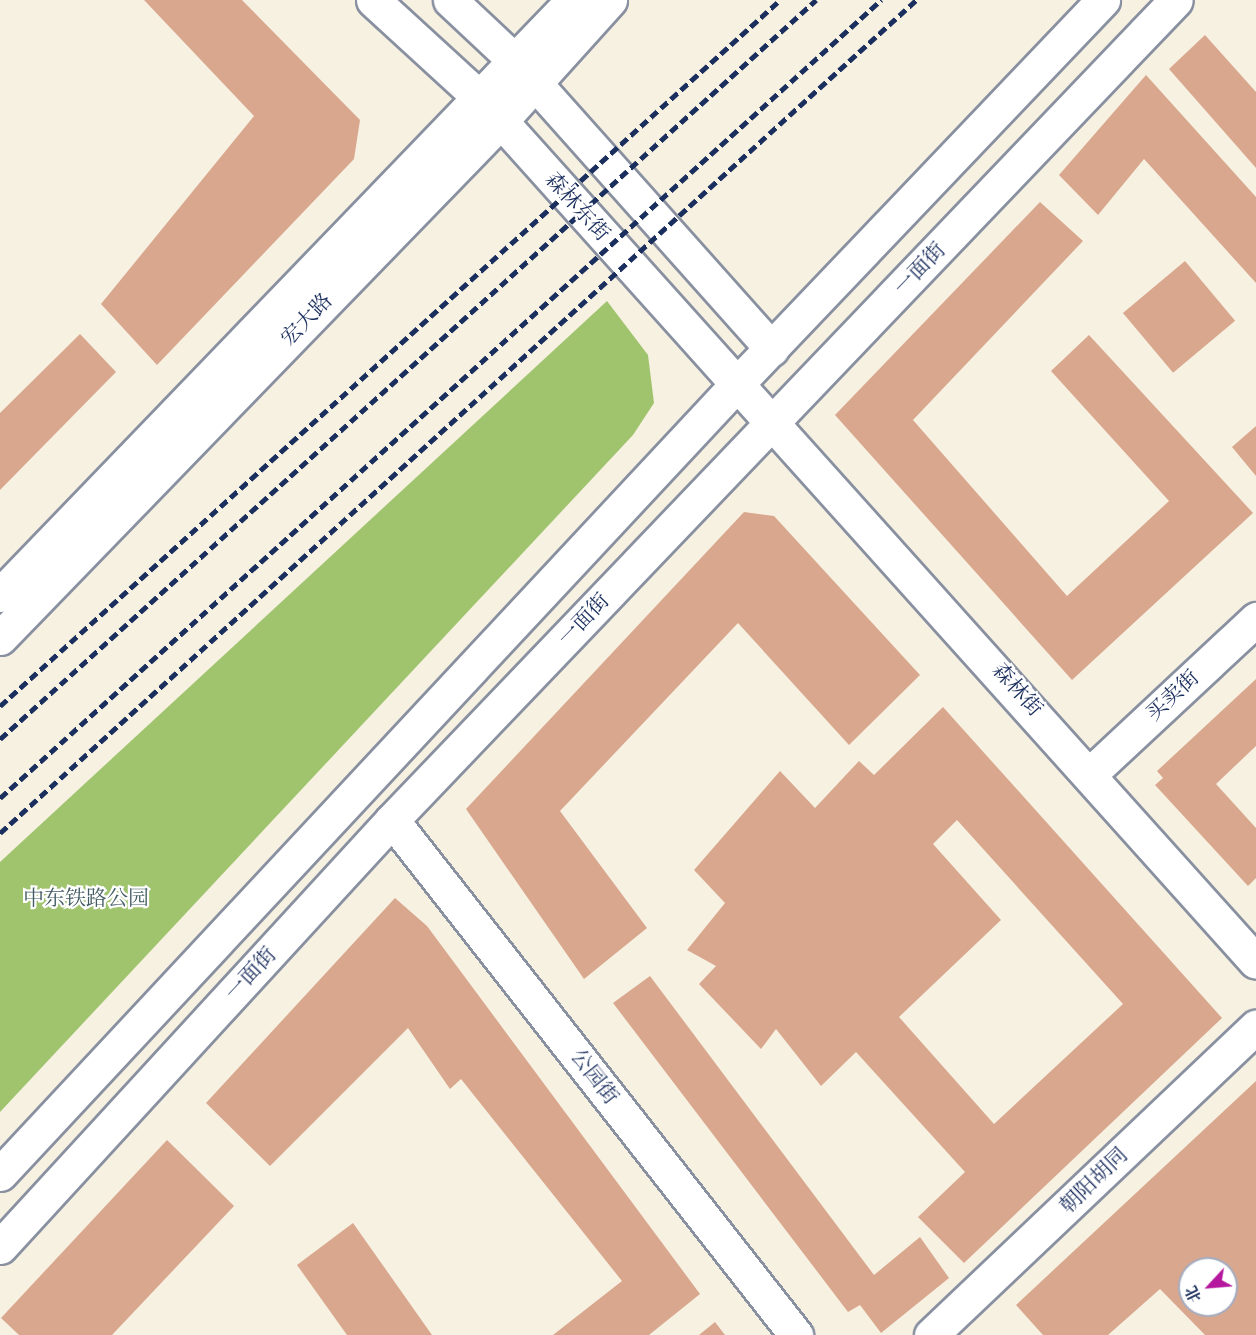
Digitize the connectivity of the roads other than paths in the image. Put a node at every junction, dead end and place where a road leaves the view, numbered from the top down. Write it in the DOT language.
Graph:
graph roads {
  1 [pos="373,0"];
  2 [pos="450,0"];
  3 [pos="573,0"];
  4 [pos="610,0"];
  5 [pos="1103,0"];
  6 [pos="1176,0"];
  7 [pos="526,73"];
  8 [pos="491,110"];
  9 [pos="772,349"];
  10 [pos="736,385"];
  11 [pos="774,422"];
  12 [pos="0,595"];
  13 [pos="1256,619"];
  14 [pos="0,638"];
  15 [pos="1091,773"];
  16 [pos="392,820"];
  17 [pos="1256,962"];
  18 [pos="1256,1027"];
  19 [pos="0,1174"];
  20 [pos="0,1247"];
  21 [pos="796,1335"];
  22 [pos="931,1335"];
  1 -- 8 [label="main road, 森林东街"];
  2 -- 7 [label="main road"];
  3 -- 7 [label="main road, 宏大路"];
  4 -- 7 [label="main road, 宏大路"];
  5 -- 9 [label="main road"];
  6 -- 11 [label="main road, 一面街"];
  7 -- 8 [label="main road, 宏大路"];
  7 -- 9 [label="main road"];
  8 -- 10 [label="main road, 森林东街"];
  8 -- 12 [label="main road, 宏大路"];
  8 -- 14 [label="main road, 宏大路"];
  9 -- 10 [label="main road"];
  10 -- 11 [label="main road, 森林东街"];
  10 -- 19 [label="main road"];
  11 -- 15 [label="main road, 森林街"];
  11 -- 16 [label="main road, 一面街"];
  13 -- 15 [label="main road, 买卖街"];
  15 -- 17 [label="main road, 森林街"];
  16 -- 20 [label="main road, 一面街"];
  16 -- 21 [label="main road, 公园街"];
  18 -- 22 [label="main road, 朝阳胡同"];
}
